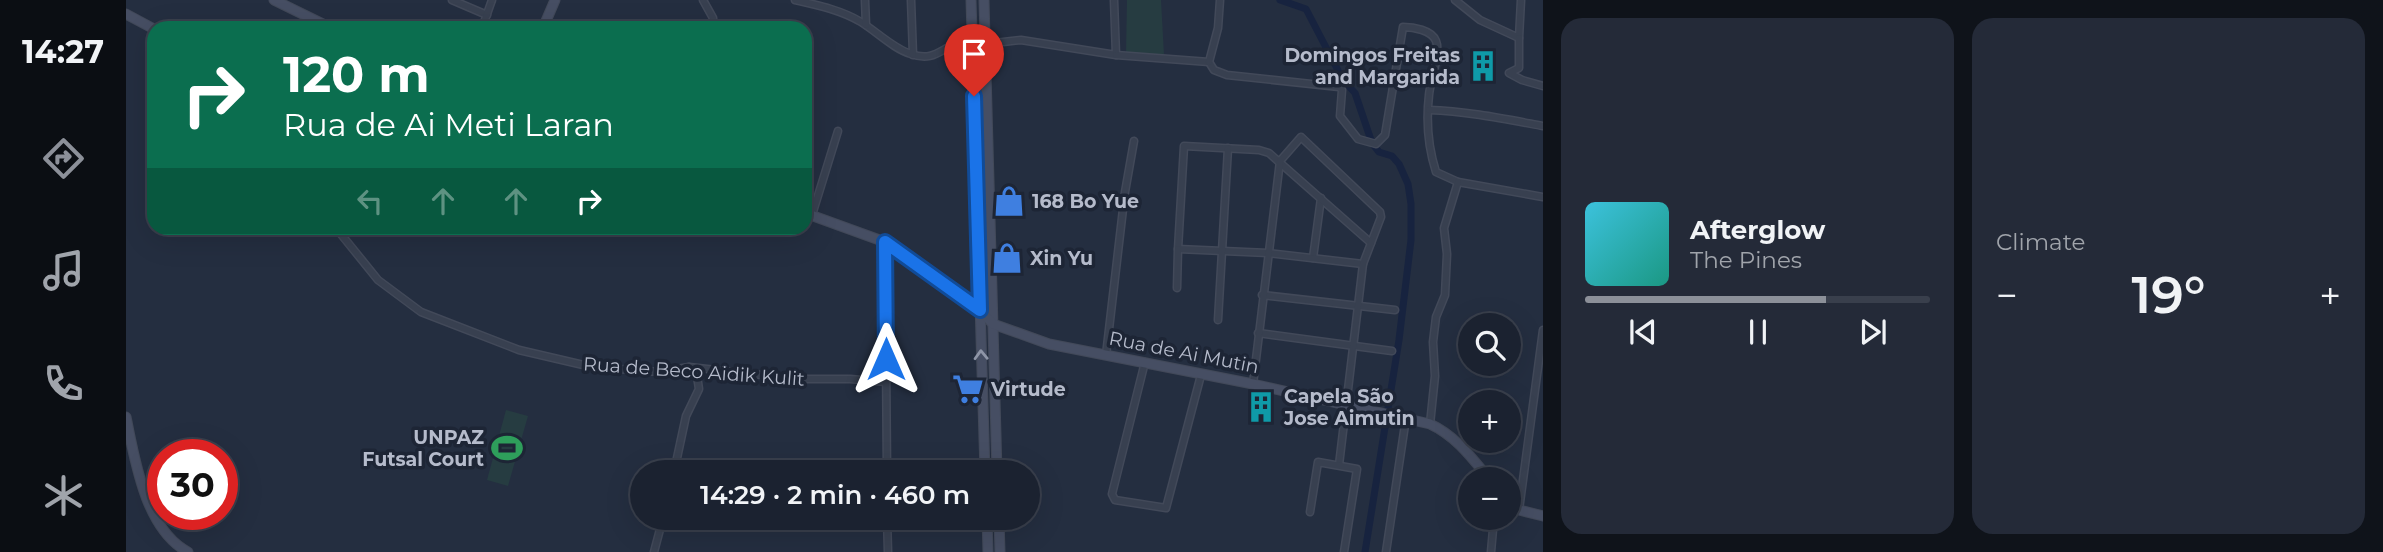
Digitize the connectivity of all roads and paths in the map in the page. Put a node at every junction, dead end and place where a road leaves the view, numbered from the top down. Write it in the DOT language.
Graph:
graph roads {
  1 [pos="274,0"];
  2 [pos="452,0"];
  3 [pos="492,0"];
  4 [pos="555,0"];
  5 [pos="703,0"];
  6 [pos="795,0"];
  7 [pos="865,0"];
  8 [pos="911,0"];
  9 [pos="971,0"];
  10 [pos="984,0"];
  11 [pos="1114,0"];
  12 [pos="1220,0"];
  13 [pos="1455,0"];
  14 [pos="1521,0"];
  15 [pos="821,3"];
  16 [pos="126,14"];
  17 [pos="487,15"];
  18 [pos="317,21"];
  19 [pos="485,21"];
  20 [pos="547,21"];
  21 [pos="713,21"];
  22 [pos="147,25"];
  23 [pos="866,25"];
  24 [pos="1519,38"];
  25 [pos="972,42"];
  26 [pos="986,44"];
  27 [pos="913,55"];
  28 [pos="1116,55"];
  29 [pos="1209,62"];
  30 [pos="1543,86"];
  31 [pos="1429,110"];
  32 [pos="1543,126"];
  33 [pos="838,131"];
  34 [pos="1134,141"];
  35 [pos="1228,148"];
  36 [pos="1280,160"];
  37 [pos="1458,182"];
  38 [pos="1543,197"];
  39 [pos="1321,198"];
  40 [pos="812,205"];
  41 [pos="812,215"];
  42 [pos="342,235"];
  43 [pos="885,242"];
  44 [pos="1371,243"];
  45 [pos="1178,249"];
  46 [pos="1223,251"];
  47 [pos="1268,253"];
  48 [pos="1313,258"];
  49 [pos="1363,264"];
  50 [pos="1177,288"];
  51 [pos="1262,295"];
  52 [pos="1357,306"];
  53 [pos="980,310"];
  54 [pos="1395,310"];
  55 [pos="1218,320"];
  56 [pos="993,324"];
  57 [pos="1543,330"];
  58 [pos="1258,333"];
  59 [pos="1352,344"];
  60 [pos="1392,351"];
  61 [pos="1106,355"];
  62 [pos="1145,362"];
  63 [pos="689,367"];
  64 [pos="1201,375"];
  65 [pos="886,382"];
  66 [pos="1253,384"];
  67 [pos="1346,405"];
  68 [pos="1532,412"];
  69 [pos="1543,412"];
  70 [pos="126,417"];
  71 [pos="1406,418"];
  72 [pos="1430,424"];
  73 [pos="677,460"];
  74 [pos="887,460"];
  75 [pos="985,460"];
  76 [pos="997,460"];
  77 [pos="1339,465"];
  78 [pos="1479,467"];
  79 [pos="1521,495"];
  80 [pos="1521,510"];
  81 [pos="1310,512"];
  82 [pos="1543,516"];
  83 [pos="660,530"];
  84 [pos="887,530"];
  85 [pos="987,530"];
  86 [pos="999,530"];
  87 [pos="1493,530"];
  88 [pos="188,552"];
  89 [pos="654,552"];
  90 [pos="888,552"];
  91 [pos="988,552"];
  92 [pos="1000,552"];
  93 [pos="1344,552"];
  94 [pos="1386,552"];
  95 [pos="1491,552"];
  1 -- 18 [label="street"];
  2 -- 17 [label="street"];
  3 -- 17 [label="street"];
  4 -- 20 [label="street"];
  5 -- 21 [label="street"];
  6 -- 15 [label="street"];
  7 -- 23 [label="street"];
  8 -- 27 [label="street"];
  9 -- 25 [label="street"];
  10 -- 26 [label="street"];
  11 -- 28 [label="street"];
  12 -- 29 [label="street"];
  13 -- 24 [label="street"];
  14 -- 24 [label="street"];
  15 -- 23 [label="street"];
  16 -- 22 [label="street"];
  17 -- 19 [label="street"];
  23 -- 27 [label="street"];
  24 -- 30 [label="street"];
  25 -- 27 [label="street"];
  25 -- 53 [label="street"];
  26 -- 28 [label="street"];
  26 -- 56 [label="street"];
  28 -- 29 [label="street"];
  29 -- 31 [label="street"];
  31 -- 32 [label="street"];
  31 -- 37 [label="street"];
  33 -- 40 [label="street"];
  34 -- 61 [label="street"];
  35 -- 36 [label="street"];
  35 -- 45 [label="street"];
  35 -- 46 [label="street"];
  36 -- 39 [label="street"];
  36 -- 44 [label="street"];
  36 -- 47 [label="street"];
  37 -- 38 [label="street"];
  37 -- 72 [label="street"];
  39 -- 44 [label="street"];
  39 -- 48 [label="street"];
  41 -- 43 [label="street, Rua de Ai Mutin"];
  42 -- 63 [label="street, Rua de Beco Aidik Kulit"];
  43 -- 53 [label="street, Rua de Ai Mutin"];
  43 -- 65 [label="street"];
  44 -- 49 [label="street"];
  45 -- 46 [label="street"];
  45 -- 50 [label="street"];
  46 -- 47 [label="street"];
  46 -- 55 [label="street"];
  47 -- 48 [label="street"];
  47 -- 51 [label="street"];
  48 -- 49 [label="street"];
  49 -- 52 [label="street"];
  51 -- 52 [label="street"];
  51 -- 58 [label="street"];
  52 -- 54 [label="street"];
  52 -- 59 [label="street"];
  53 -- 56 [label="street, Rua de Ai Mutin"];
  75 -- 53 [label="street, one-way"];
  56 -- 61 [label="street, Rua de Ai Mutin"];
  56 -- 76 [label="street"];
  57 -- 68 [label="street"];
  58 -- 59 [label="street"];
  58 -- 66 [label="street"];
  59 -- 60 [label="street"];
  59 -- 67 [label="street"];
  61 -- 62 [label="street, Rua de Ai Mutin"];
  62 -- 64 [label="street, Rua de Ai Mutin"];
  62 -- 64 [label="street"];
  63 -- 65 [label="street, Rua de Beco Aidik Kulit"];
  63 -- 73 [label="street"];
  64 -- 66 [label="street, Rua de Ai Mutin"];
  65 -- 74 [label="street"];
  66 -- 67 [label="street, Rua de Ai Mutin"];
  67 -- 71 [label="street, Rua de Ai Mutin"];
  67 -- 77 [label="street"];
  68 -- 69 [label="street"];
  68 -- 79 [label="street"];
  70 -- 88 [label="street"];
  71 -- 72 [label="street, Rua de Ai Mutin"];
  71 -- 94 [label="street"];
  72 -- 78 [label="street, Rua de Ai Mutin"];
  77 -- 81 [label="street"];
  77 -- 93 [label="street"];
  80 -- 82 [label="street"];
  83 -- 89 [label="street"];
  84 -- 90 [label="street"];
  85 -- 91 [label="street"];
  86 -- 92 [label="street"];
  87 -- 95 [label="street"];
}
